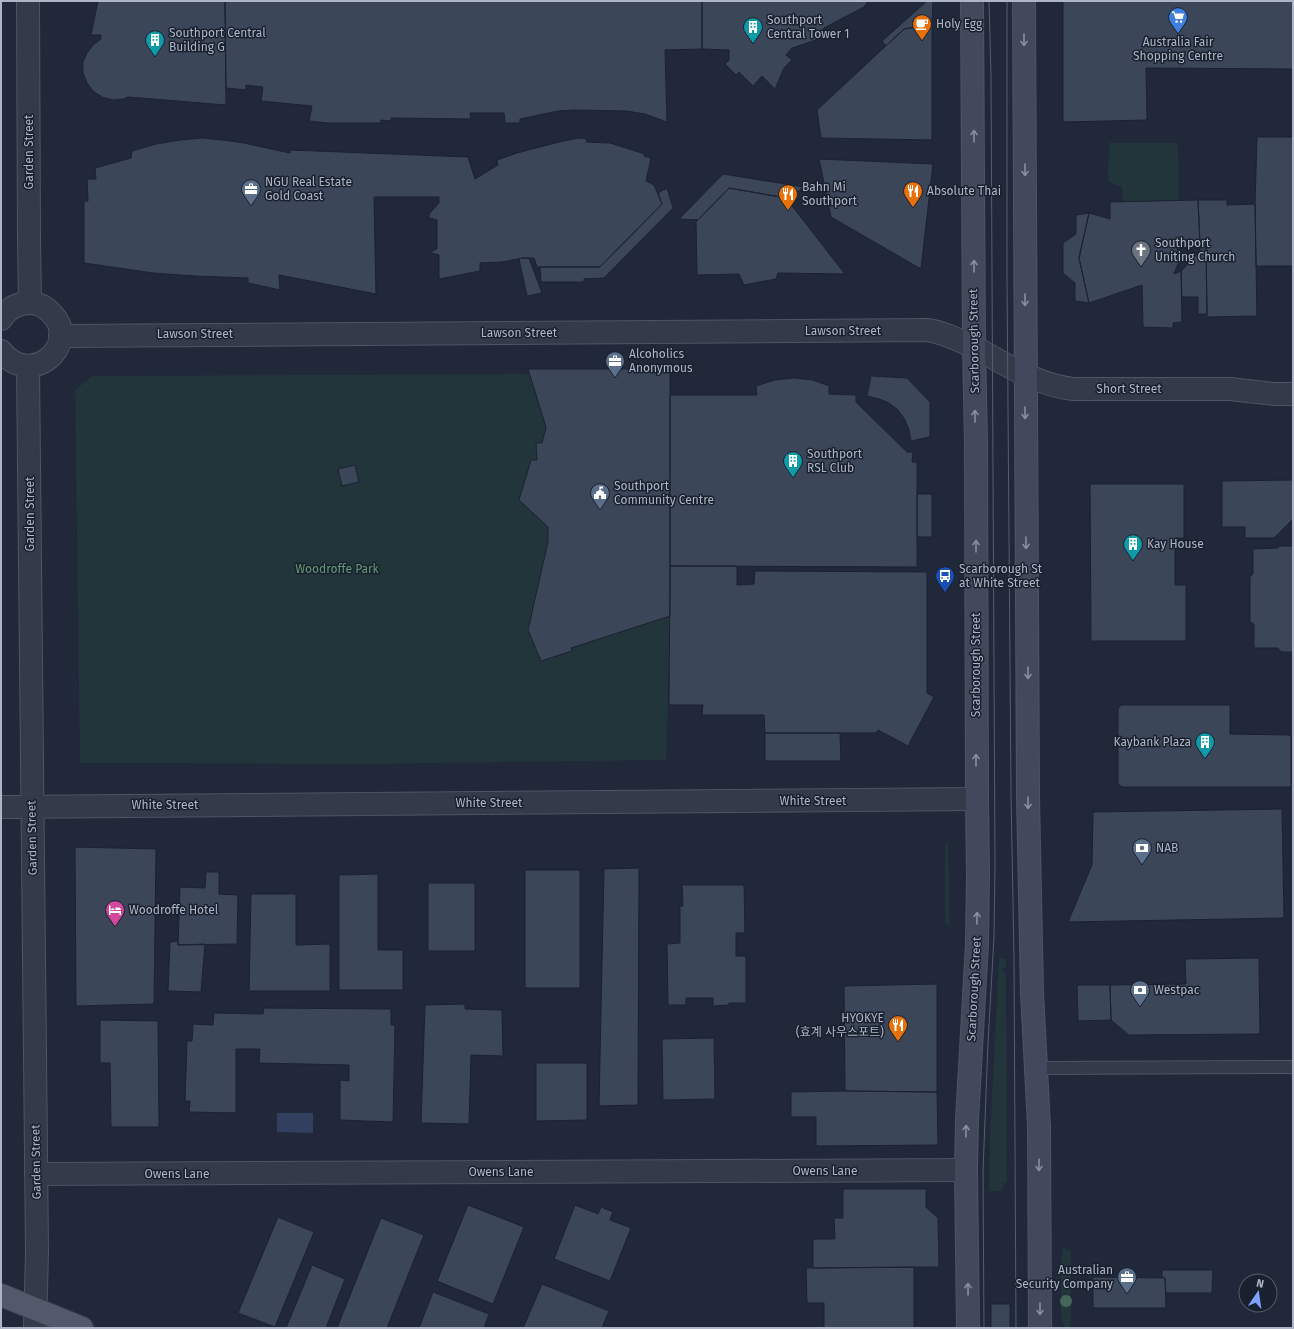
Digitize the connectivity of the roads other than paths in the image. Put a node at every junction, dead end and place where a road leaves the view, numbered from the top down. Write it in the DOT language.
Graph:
graph roads {
  1 [pos="28,1"];
  2 [pos="972,1"];
  3 [pos="1024,1"];
  4 [pos="30,303"];
  5 [pos="1,319"];
  6 [pos="60,336"];
  7 [pos="974,347"];
  8 [pos="1,351"];
  9 [pos="28,366"];
  10 [pos="1025,374"];
  11 [pos="1293,394"];
  12 [pos="977,799"];
  13 [pos="1,807"];
  14 [pos="32,807"];
  15 [pos="1293,1067"];
  16 [pos="1036,1068"];
  17 [pos="966,1170"];
  18 [pos="36,1174"];
  19 [pos="1,1295"];
  20 [pos="35,1319"];
  21 [pos="82,1328"];
  22 [pos="968,1328"];
  23 [pos="1040,1328"];
  1 -- 4 [label="street, Garden Street"];
  7 -- 2 [label="main road, Scarborough Street, one-way"];
  3 -- 10 [label="main road, one-way"];
  4 -- 5 [label="street"];
  4 -- 6 [label="street"];
  6 -- 7 [label="street, Lawson Street"];
  6 -- 9 [label="street"];
  7 -- 10 [label="street, Short Street"];
  12 -- 7 [label="main road, Scarborough Street, one-way"];
  8 -- 9 [label="street"];
  9 -- 14 [label="street, Garden Street"];
  10 -- 11 [label="street, Short Street"];
  10 -- 16 [label="main road, one-way"];
  12 -- 14 [label="street, White Street"];
  17 -- 12 [label="main road, Scarborough Street, one-way"];
  13 -- 14 [label="street, White Street"];
  14 -- 18 [label="street, Garden Street"];
  15 -- 16 [label="lane"];
  16 -- 23 [label="main road, one-way"];
  17 -- 18 [label="street, Owens Lane"];
  22 -- 17 [label="main road, Scarborough Street, one-way"];
  18 -- 20 [label="street, Garden Street"];
  19 -- 20 [label="main road"];
  20 -- 21 [label="main road"];
}
